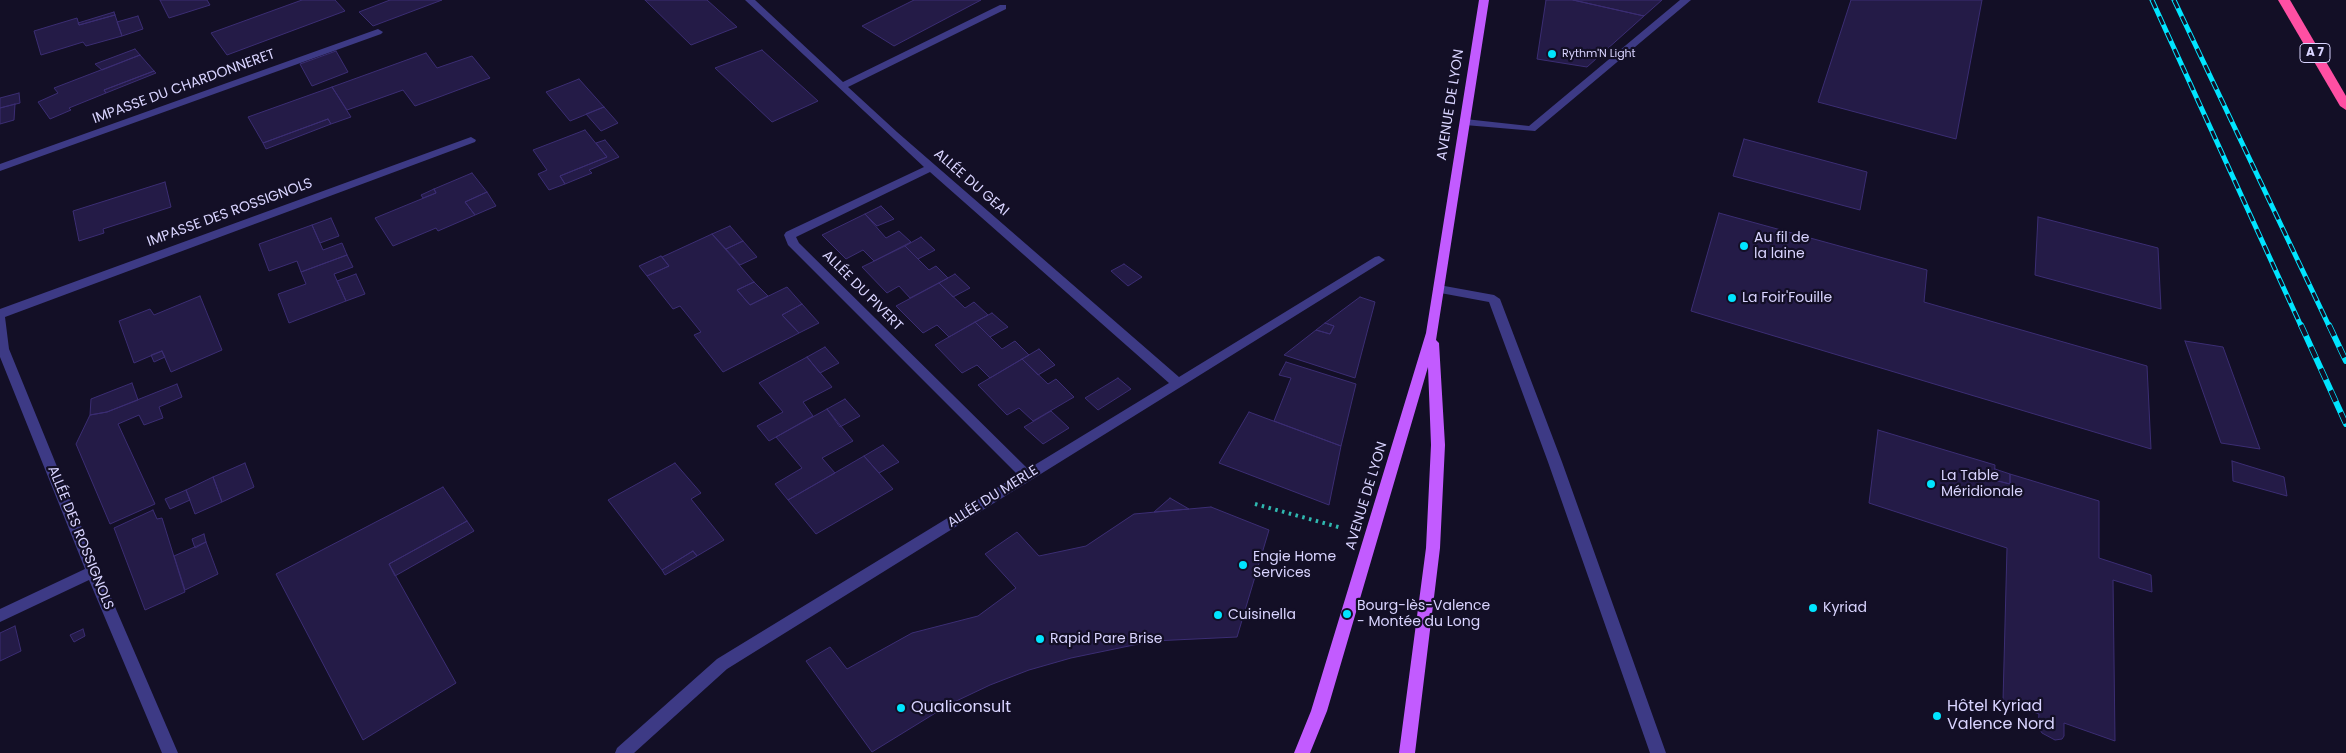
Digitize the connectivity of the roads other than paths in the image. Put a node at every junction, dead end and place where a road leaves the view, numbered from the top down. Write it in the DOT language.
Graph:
graph roads {
  1 [pos="750,0"];
  2 [pos="1484,0"];
  3 [pos="1686,0"];
  4 [pos="2284,0"];
  5 [pos="1003,7"];
  6 [pos="378,32"];
  7 [pos="842,86"];
  8 [pos="2346,106"];
  9 [pos="1464,122"];
  10 [pos="471,140"];
  11 [pos="0,168"];
  12 [pos="931,168"];
  13 [pos="1378,260"];
  14 [pos="1439,289"];
  15 [pos="0,314"];
  16 [pos="0,319"];
  17 [pos="1432,333"];
  18 [pos="1,341"];
  19 [pos="4,362"];
  20 [pos="1177,383"];
  21 [pos="1027,476"];
  22 [pos="92,572"];
  23 [pos="0,616"];
  24 [pos="170,753"];
  25 [pos="623,753"];
  26 [pos="1302,753"];
  27 [pos="1407,753"];
  28 [pos="1658,753"];
  1 -- 7 [label="street, ALLÉE DU GEAI"];
  2 -- 9 [label="main road, AVENUE DE LYON"];
  3 -- 9 [label="street"];
  4 -- 8 [label="highway, A 7"];
  5 -- 7 [label="street"];
  6 -- 11 [label="street, IMPASSE DU CHARDONNERET"];
  7 -- 12 [label="street, ALLÉE DU GEAI"];
  9 -- 14 [label="main road, AVENUE DE LYON"];
  10 -- 15 [label="street, IMPASSE DES ROSSIGNOLS"];
  12 -- 20 [label="street, ALLÉE DU GEAI"];
  12 -- 21 [label="street, ALLÉE DU PIVERT"];
  13 -- 20 [label="street, ALLÉE DU MERLE"];
  14 -- 17 [label="main road, AVENUE DE LYON"];
  14 -- 28 [label="street"];
  16 -- 18 [label="street, ALLÉE DES ROSSIGNOLS"];
  17 -- 26 [label="main road, AVENUE DE LYON"];
  17 -- 27 [label="main road, AVENUE DE LYON"];
  18 -- 19 [label="street, ALLÉE DES ROSSIGNOLS"];
  19 -- 22 [label="street, ALLÉE DES ROSSIGNOLS"];
  20 -- 21 [label="street, ALLÉE DU MERLE"];
  21 -- 25 [label="street, ALLÉE DU MERLE"];
  22 -- 23 [label="street"];
  22 -- 24 [label="street, ALLÉE DES ROSSIGNOLS"];
}
